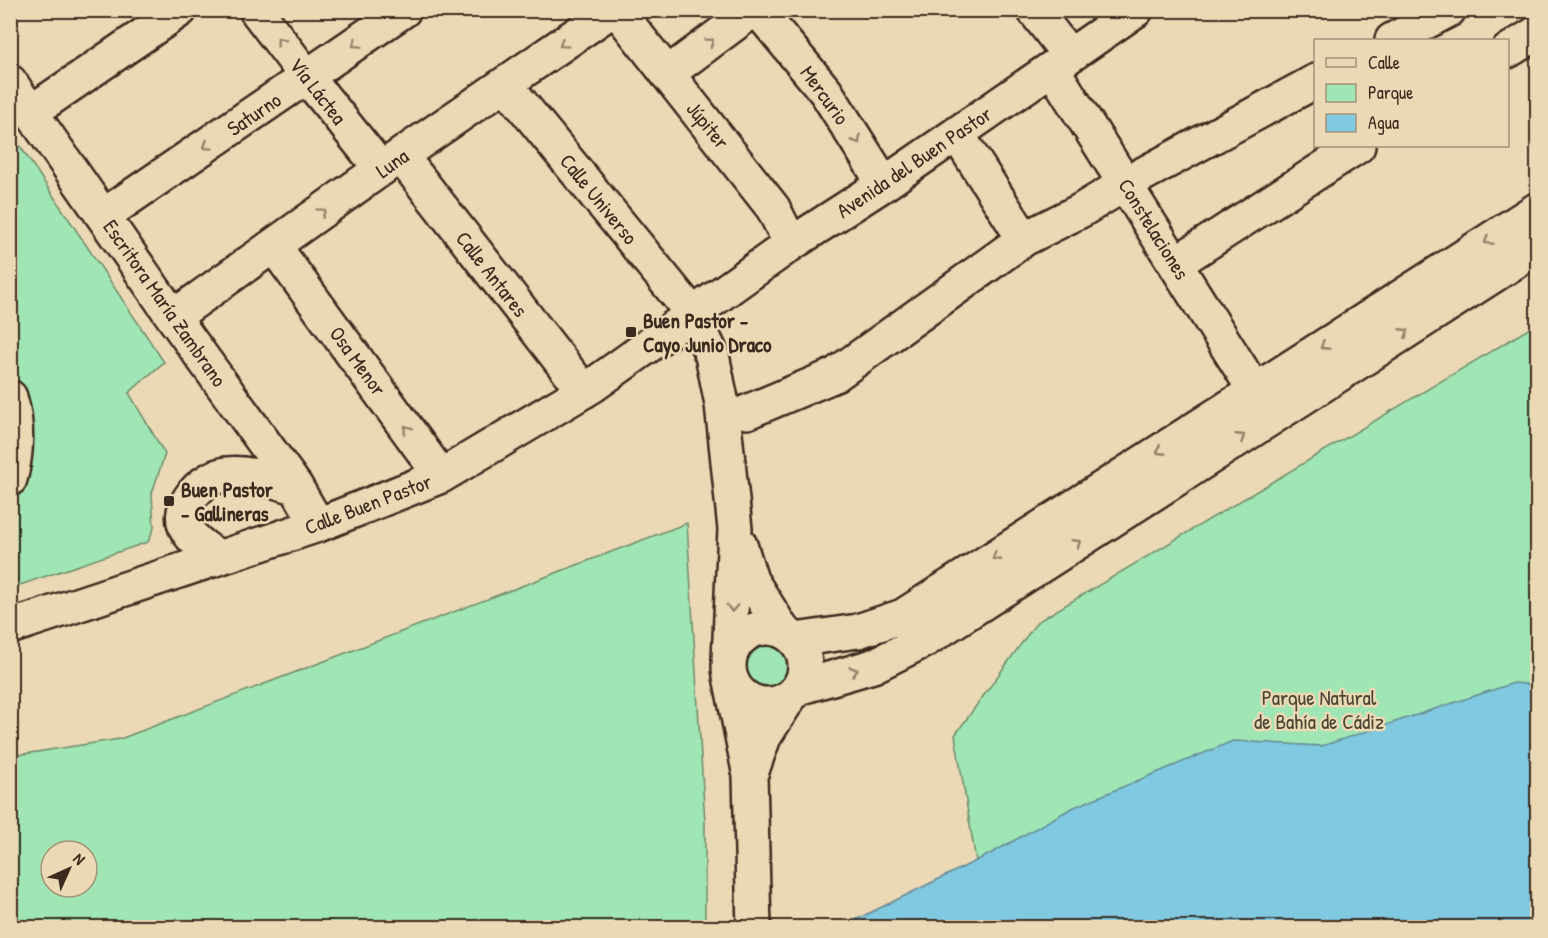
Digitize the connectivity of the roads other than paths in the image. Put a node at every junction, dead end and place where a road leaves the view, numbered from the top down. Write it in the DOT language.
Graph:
graph roads {
  1 [pos="180,10"];
  2 [pos="256,10"];
  3 [pos="404,10"];
  4 [pos="612,10"];
  5 [pos="617,10"];
  6 [pos="753,10"];
  7 [pos="758,10"];
  8 [pos="1034,10"];
  9 [pos="1136,10"];
  10 [pos="1449,10"];
  11 [pos="1538,32"];
  12 [pos="1394,39"];
  13 [pos="1509,50"];
  14 [pos="1061,61"];
  15 [pos="667,74"];
  16 [pos="307,77"];
  17 [pos="10,82"];
  18 [pos="1314,82"];
  19 [pos="505,84"];
  20 [pos="32,112"];
  21 [pos="957,134"];
  22 [pos="1355,147"];
  23 [pos="391,163"];
  24 [pos="884,184"];
  25 [pos="1125,184"];
  26 [pos="1538,209"];
  27 [pos="103,216"];
  28 [pos="1024,239"];
  29 [pos="791,244"];
  30 [pos="274,246"];
  31 [pos="1538,247"];
  32 [pos="1176,263"];
  33 [pos="692,313"];
  34 [pos="174,317"];
  35 [pos="584,391"];
  36 [pos="1255,391"];
  37 [pos="10,397"];
  38 [pos="747,412"];
  39 [pos="441,476"];
  40 [pos="10,479"];
  41 [pos="296,487"];
  42 [pos="318,525"];
  43 [pos="735,529"];
  44 [pos="218,558"];
  45 [pos="10,627"];
  46 [pos="789,635"];
  47 [pos="730,667"];
  48 [pos="794,693"];
  49 [pos="750,776"];
  50 [pos="754,927"];
  1 -- 20 [label="street"];
  16 -- 2 [label="street, Vía Láctea, one-way"];
  3 -- 16 [label="street, Saturno, one-way"];
  4 -- 19 [label="street, Luna, one-way"];
  5 -- 15 [label="street, Júpiter"];
  15 -- 6 [label="street, one-way"];
  7 -- 24 [label="street, Mercurio, one-way"];
  8 -- 14 [label="street, Constelaciones"];
  9 -- 14 [label="street, Avenida del Buen Pastor"];
  10 -- 12 [label="street"];
  11 -- 13 [label="street"];
  14 -- 21 [label="street, Avenida del Buen Pastor"];
  14 -- 25 [label="street, Constelaciones"];
  15 -- 29 [label="street, Júpiter"];
  16 -- 23 [label="street, Vía Láctea"];
  16 -- 27 [label="street, Saturno, one-way"];
  17 -- 20 [label="street, Escritora María Zambrano"];
  18 -- 25 [label="street"];
  19 -- 23 [label="street, Luna"];
  19 -- 33 [label="street, Calle Universo"];
  20 -- 27 [label="street, Escritora María Zambrano"];
  21 -- 24 [label="street, Avenida del Buen Pastor"];
  21 -- 28 [label="street"];
  22 -- 32 [label="street"];
  30 -- 23 [label="street, Luna, one-way"];
  23 -- 35 [label="street, Calle Antares"];
  24 -- 29 [label="street, Avenida del Buen Pastor"];
  25 -- 28 [label="street"];
  25 -- 32 [label="street, Constelaciones"];
  26 -- 36 [label="street, one-way"];
  27 -- 34 [label="street, Escritora María Zambrano"];
  28 -- 38 [label="street"];
  29 -- 33 [label="street, Avenida del Buen Pastor"];
  30 -- 34 [label="street, Luna"];
  39 -- 30 [label="street, Osa Menor, one-way"];
  48 -- 31 [label="street, one-way"];
  32 -- 36 [label="street, Constelaciones"];
  33 -- 35 [label="street, Calle Buen Pastor"];
  33 -- 43 [label="street, Calle Universo"];
  34 -- 41 [label="street, Escritora María Zambrano"];
  35 -- 39 [label="street, Calle Buen Pastor"];
  36 -- 46 [label="street, one-way"];
  37 -- 40 [label="street"];
  39 -- 42 [label="street, Calle Buen Pastor"];
  41 -- 42 [label="street, Escritora María Zambrano"];
  41 -- 44 [label="street"];
  42 -- 44 [label="street, Calle Buen Pastor"];
  43 -- 46 [label="street"];
  43 -- 47 [label="street, one-way"];
  44 -- 45 [label="street, Calle Buen Pastor"];
  46 -- 47 [label="street"];
  46 -- 48 [label="street"];
  47 -- 48 [label="street"];
  47 -- 49 [label="street"];
  48 -- 49 [label="street"];
  49 -- 50 [label="street"];
}
